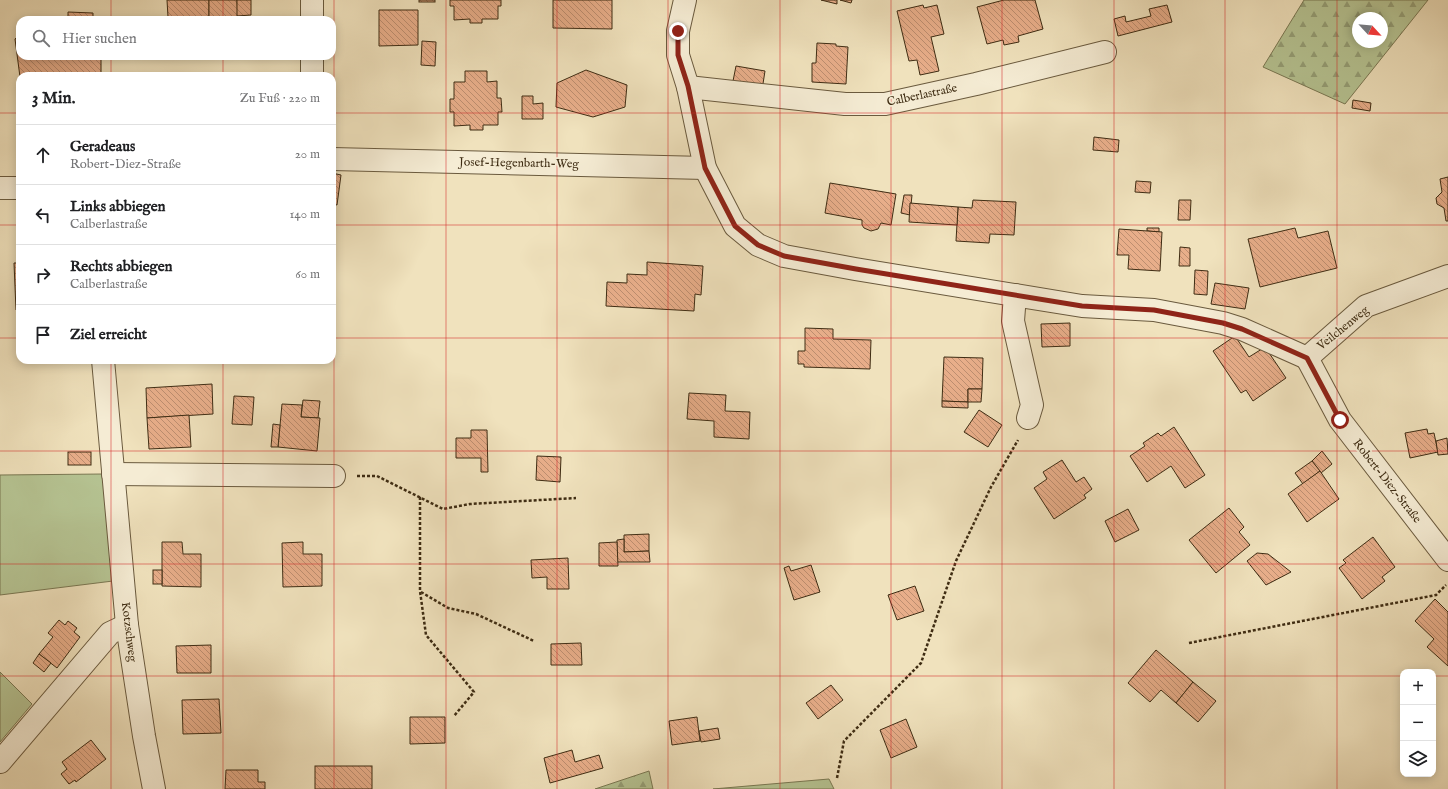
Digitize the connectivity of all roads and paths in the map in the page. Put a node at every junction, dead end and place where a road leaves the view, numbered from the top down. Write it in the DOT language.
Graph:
graph roads {
  1 [pos="312,0"];
  2 [pos="685,0"];
  3 [pos="312,16"];
  4 [pos="1105,52"];
  5 [pos="312,60"];
  6 [pos="312,72"];
  7 [pos="688,86"];
  8 [pos="336,159"];
  9 [pos="705,168"];
  10 [pos="0,188"];
  11 [pos="16,188"];
  12 [pos="1448,276"];
  13 [pos="1015,296"];
  14 [pos="1307,358"];
  15 [pos="103,364"];
  16 [pos="1028,418"];
  17 [pos="112,474"];
  18 [pos="334,476"];
  19 [pos="420,497"];
  20 [pos="576,498"];
  21 [pos="1448,560"];
  22 [pos="1448,583"];
  23 [pos="420,591"];
  24 [pos="127,625"];
  25 [pos="534,641"];
  26 [pos="1189,643"];
  27 [pos="454,716"];
  28 [pos="0,762"];
  29 [pos="838,778"];
  30 [pos="154,789"];
  1 -- 3 [label="street"];
  2 -- 7 [label="street"];
  4 -- 7 [label="street, Calberlastraße"];
  5 -- 6 [label="street"];
  7 -- 9 [label="street"];
  8 -- 9 [label="street, Josef-Hegenbarth-Weg"];
  9 -- 13 [label="street"];
  10 -- 11 [label="street"];
  12 -- 14 [label="street, Veilchenweg"];
  13 -- 14 [label="street"];
  13 -- 16 [label="street"];
  14 -- 21 [label="street, Robert-Diez-Straße"];
  15 -- 17 [label="street, Kotzschweg"];
  16 -- 29 [label="path"];
  17 -- 18 [label="street"];
  17 -- 24 [label="street, Kotzschweg"];
  18 -- 19 [label="path"];
  19 -- 20 [label="path"];
  19 -- 23 [label="path"];
  22 -- 26 [label="path"];
  23 -- 25 [label="path"];
  23 -- 27 [label="path"];
  24 -- 28 [label="street"];
  24 -- 30 [label="street, Kotzschweg"];
}
